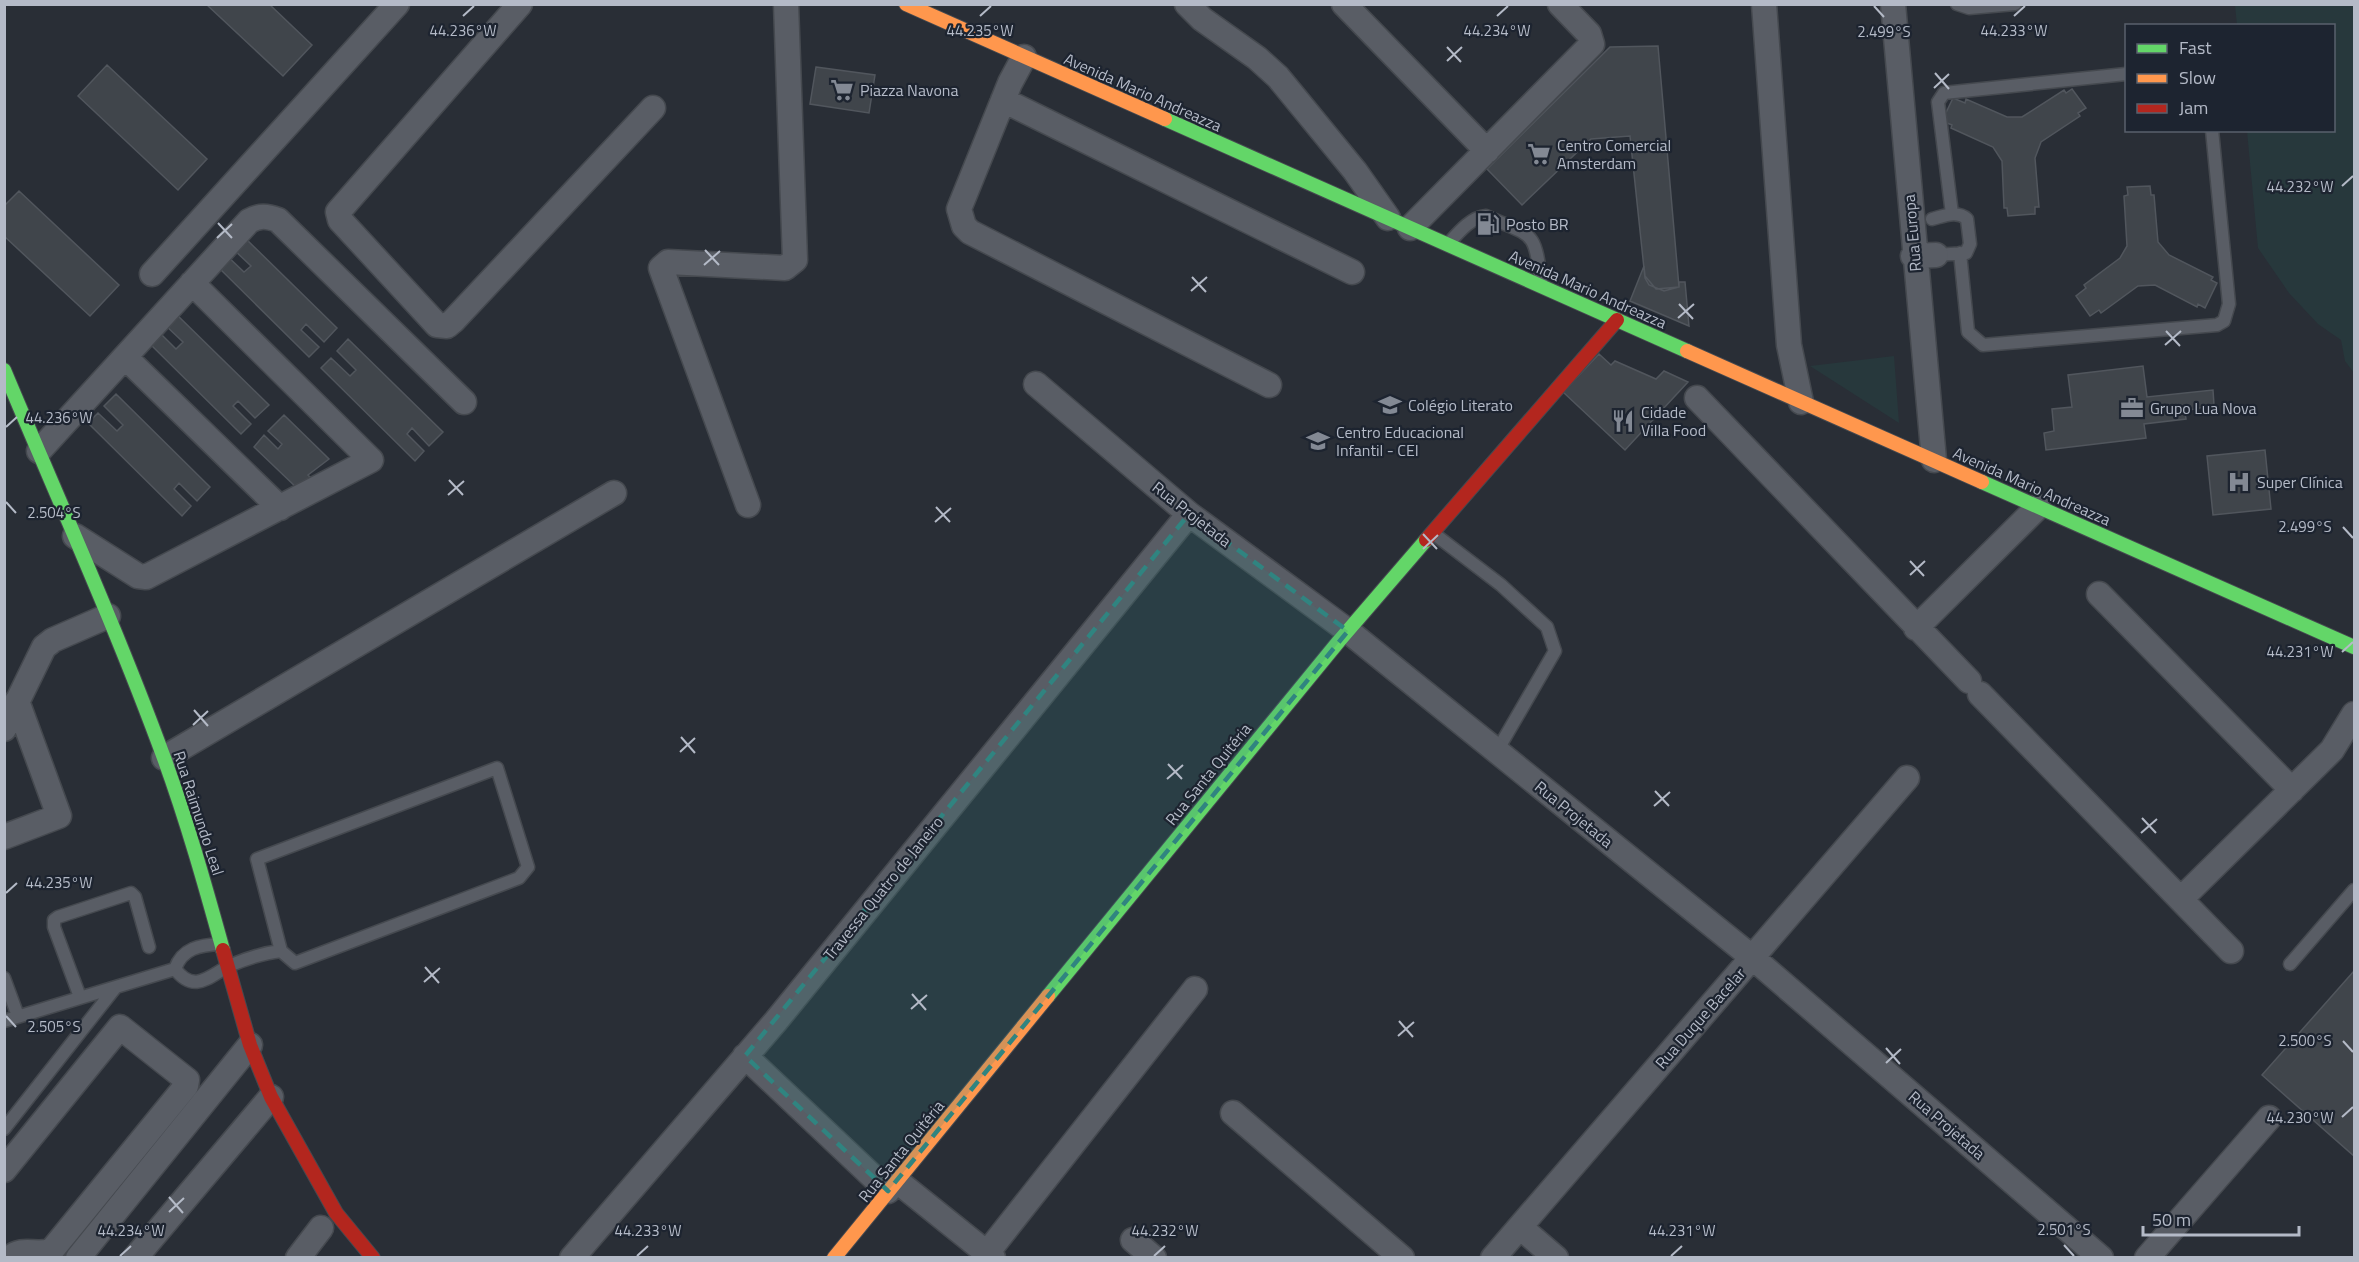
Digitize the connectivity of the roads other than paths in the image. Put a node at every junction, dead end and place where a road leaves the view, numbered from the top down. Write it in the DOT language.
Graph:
graph roads {
  1 [pos="397,4"];
  2 [pos="520,4"];
  3 [pos="786,4"];
  4 [pos="906,4"];
  5 [pos="1187,4"];
  6 [pos="1344,4"];
  7 [pos="1560,4"];
  8 [pos="1764,4"];
  9 [pos="1893,4"];
  10 [pos="1957,4"];
  11 [pos="2015,4"];
  12 [pos="1024,57"];
  13 [pos="2125,74"];
  14 [pos="1003,100"];
  15 [pos="653,108"];
  16 [pos="2212,132"];
  17 [pos="1487,151"];
  18 [pos="1388,218"];
  19 [pos="1931,219"];
  20 [pos="1410,228"];
  21 [pos="1447,245"];
  22 [pos="1936,255"];
  23 [pos="1352,272"];
  24 [pos="152,274"];
  25 [pos="192,283"];
  26 [pos="1541,286"];
  27 [pos="1617,320"];
  28 [pos="125,357"];
  29 [pos="5,372"];
  30 [pos="1036,384"];
  31 [pos="1269,385"];
  32 [pos="1697,399"];
  33 [pos="464,402"];
  34 [pos="1801,402"];
  35 [pos="39,451"];
  36 [pos="1934,460"];
  37 [pos="614,493"];
  38 [pos="748,505"];
  39 [pos="2038,507"];
  40 [pos="279,508"];
  41 [pos="1189,514"];
  42 [pos="1432,532"];
  43 [pos="75,536"];
  44 [pos="2099,594"];
  45 [pos="108,616"];
  46 [pos="1916,628"];
  47 [pos="1348,631"];
  48 [pos="2355,647"];
  49 [pos="17,701"];
  50 [pos="2355,714"];
  51 [pos="4,729"];
  52 [pos="1497,751"];
  53 [pos="164,758"];
  54 [pos="1907,778"];
  55 [pos="2292,790"];
  56 [pos="4,837"];
  57 [pos="2355,890"];
  58 [pos="2181,899"];
  59 [pos="223,944"];
  60 [pos="149,947"];
  61 [pos="281,951"];
  62 [pos="2231,951"];
  63 [pos="1753,958"];
  64 [pos="2290,964"];
  65 [pos="228,967"];
  66 [pos="175,969"];
  67 [pos="4,978"];
  68 [pos="115,988"];
  69 [pos="1195,989"];
  70 [pos="80,997"];
  71 [pos="18,1016"];
  72 [pos="4,1021"];
  73 [pos="250,1045"];
  74 [pos="745,1056"];
  75 [pos="271,1097"];
  76 [pos="1233,1113"];
  77 [pos="2269,1118"];
  78 [pos="4,1128"];
  79 [pos="4,1170"];
  80 [pos="893,1186"];
  81 [pos="1520,1227"];
  82 [pos="321,1228"];
  83 [pos="1133,1240"];
  84 [pos="990,1255"];
  85 [pos="10,1257"];
  86 [pos="78,1257"];
  87 [pos="135,1257"];
  88 [pos="298,1257"];
  89 [pos="373,1257"];
  90 [pos="572,1257"];
  91 [pos="834,1257"];
  92 [pos="1154,1257"];
  93 [pos="1402,1257"];
  94 [pos="1493,1257"];
  95 [pos="1556,1257"];
  96 [pos="2101,1257"];
  97 [pos="2147,1257"];
  1 -- 24 [label="street"];
  2 -- 15 [label="street"];
  3 -- 38 [label="street"];
  4 -- 12 [label="street, Avenida Mario Andreazza"];
  5 -- 18 [label="street"];
  6 -- 17 [label="street"];
  7 -- 17 [label="street"];
  8 -- 34 [label="street"];
  9 -- 19 [label="street, Rua Europa"];
  10 -- 11 [label="lane"];
  12 -- 14 [label="street"];
  12 -- 18 [label="street, Avenida Mario Andreazza"];
  13 -- 19 [label="lane"];
  14 -- 23 [label="street"];
  14 -- 31 [label="street"];
  16 -- 22 [label="lane"];
  17 -- 20 [label="street"];
  18 -- 20 [label="street, Avenida Mario Andreazza"];
  19 -- 22 [label="street, Rua Europa"];
  19 -- 22 [label="lane"];
  20 -- 21 [label="street, Avenida Mario Andreazza"];
  21 -- 26 [label="street, Avenida Mario Andreazza"];
  21 -- 26 [label="lane"];
  22 -- 36 [label="street, Rua Europa"];
  25 -- 28 [label="street"];
  25 -- 33 [label="street"];
  25 -- 40 [label="street"];
  26 -- 27 [label="street, Avenida Mario Andreazza"];
  27 -- 34 [label="street, Avenida Mario Andreazza"];
  27 -- 42 [label="street, Rua Santa Quitéria"];
  28 -- 35 [label="street"];
  28 -- 40 [label="street"];
  29 -- 35 [label="street, Rua Raimundo Leal"];
  30 -- 41 [label="street, Rua Projetada"];
  32 -- 46 [label="street"];
  34 -- 36 [label="street, Avenida Mario Andreazza"];
  35 -- 43 [label="street, Rua Raimundo Leal"];
  36 -- 39 [label="street, Avenida Mario Andreazza"];
  37 -- 53 [label="street"];
  39 -- 46 [label="street"];
  39 -- 48 [label="street, Avenida Mario Andreazza"];
  40 -- 43 [label="street"];
  41 -- 47 [label="street, Rua Projetada"];
  41 -- 74 [label="street, Travessa Quatro de Janeiro"];
  42 -- 47 [label="street, Rua Santa Quitéria"];
  42 -- 52 [label="lane"];
  43 -- 45 [label="street, Rua Raimundo Leal"];
  44 -- 55 [label="street"];
  45 -- 49 [label="street"];
  45 -- 53 [label="street, Rua Raimundo Leal"];
  46 -- 58 [label="street"];
  47 -- 52 [label="street, Rua Projetada"];
  47 -- 80 [label="street, Rua Santa Quitéria"];
  49 -- 51 [label="street"];
  49 -- 56 [label="street"];
  50 -- 55 [label="street"];
  52 -- 63 [label="street, Rua Projetada"];
  53 -- 59 [label="street, Rua Raimundo Leal"];
  54 -- 63 [label="street, Rua Duque Bacelar"];
  55 -- 58 [label="street"];
  57 -- 64 [label="lane"];
  58 -- 62 [label="street"];
  59 -- 65 [label="street, Rua Raimundo Leal"];
  59 -- 66 [label="lane"];
  60 -- 70 [label="lane"];
  61 -- 61 [label="lane"];
  61 -- 65 [label="lane"];
  63 -- 81 [label="street, Rua Duque Bacelar"];
  63 -- 96 [label="street, Rua Projetada"];
  65 -- 66 [label="lane"];
  65 -- 73 [label="street, Rua Raimundo Leal"];
  66 -- 68 [label="lane"];
  67 -- 71 [label="lane"];
  68 -- 70 [label="lane"];
  68 -- 78 [label="lane"];
  69 -- 84 [label="street"];
  70 -- 71 [label="lane"];
  71 -- 72 [label="lane"];
  73 -- 75 [label="street, Rua Raimundo Leal"];
  73 -- 86 [label="street"];
  74 -- 80 [label="street"];
  74 -- 90 [label="street, Travessa Quatro de Janeiro"];
  75 -- 87 [label="street"];
  75 -- 89 [label="street, Rua Raimundo Leal"];
  76 -- 93 [label="street"];
  77 -- 97 [label="street"];
  79 -- 85 [label="street"];
  80 -- 84 [label="street"];
  80 -- 91 [label="street, Rua Santa Quitéria"];
  81 -- 94 [label="street, Rua Duque Bacelar"];
  81 -- 95 [label="street"];
  82 -- 88 [label="street"];
  83 -- 92 [label="street"];
}
